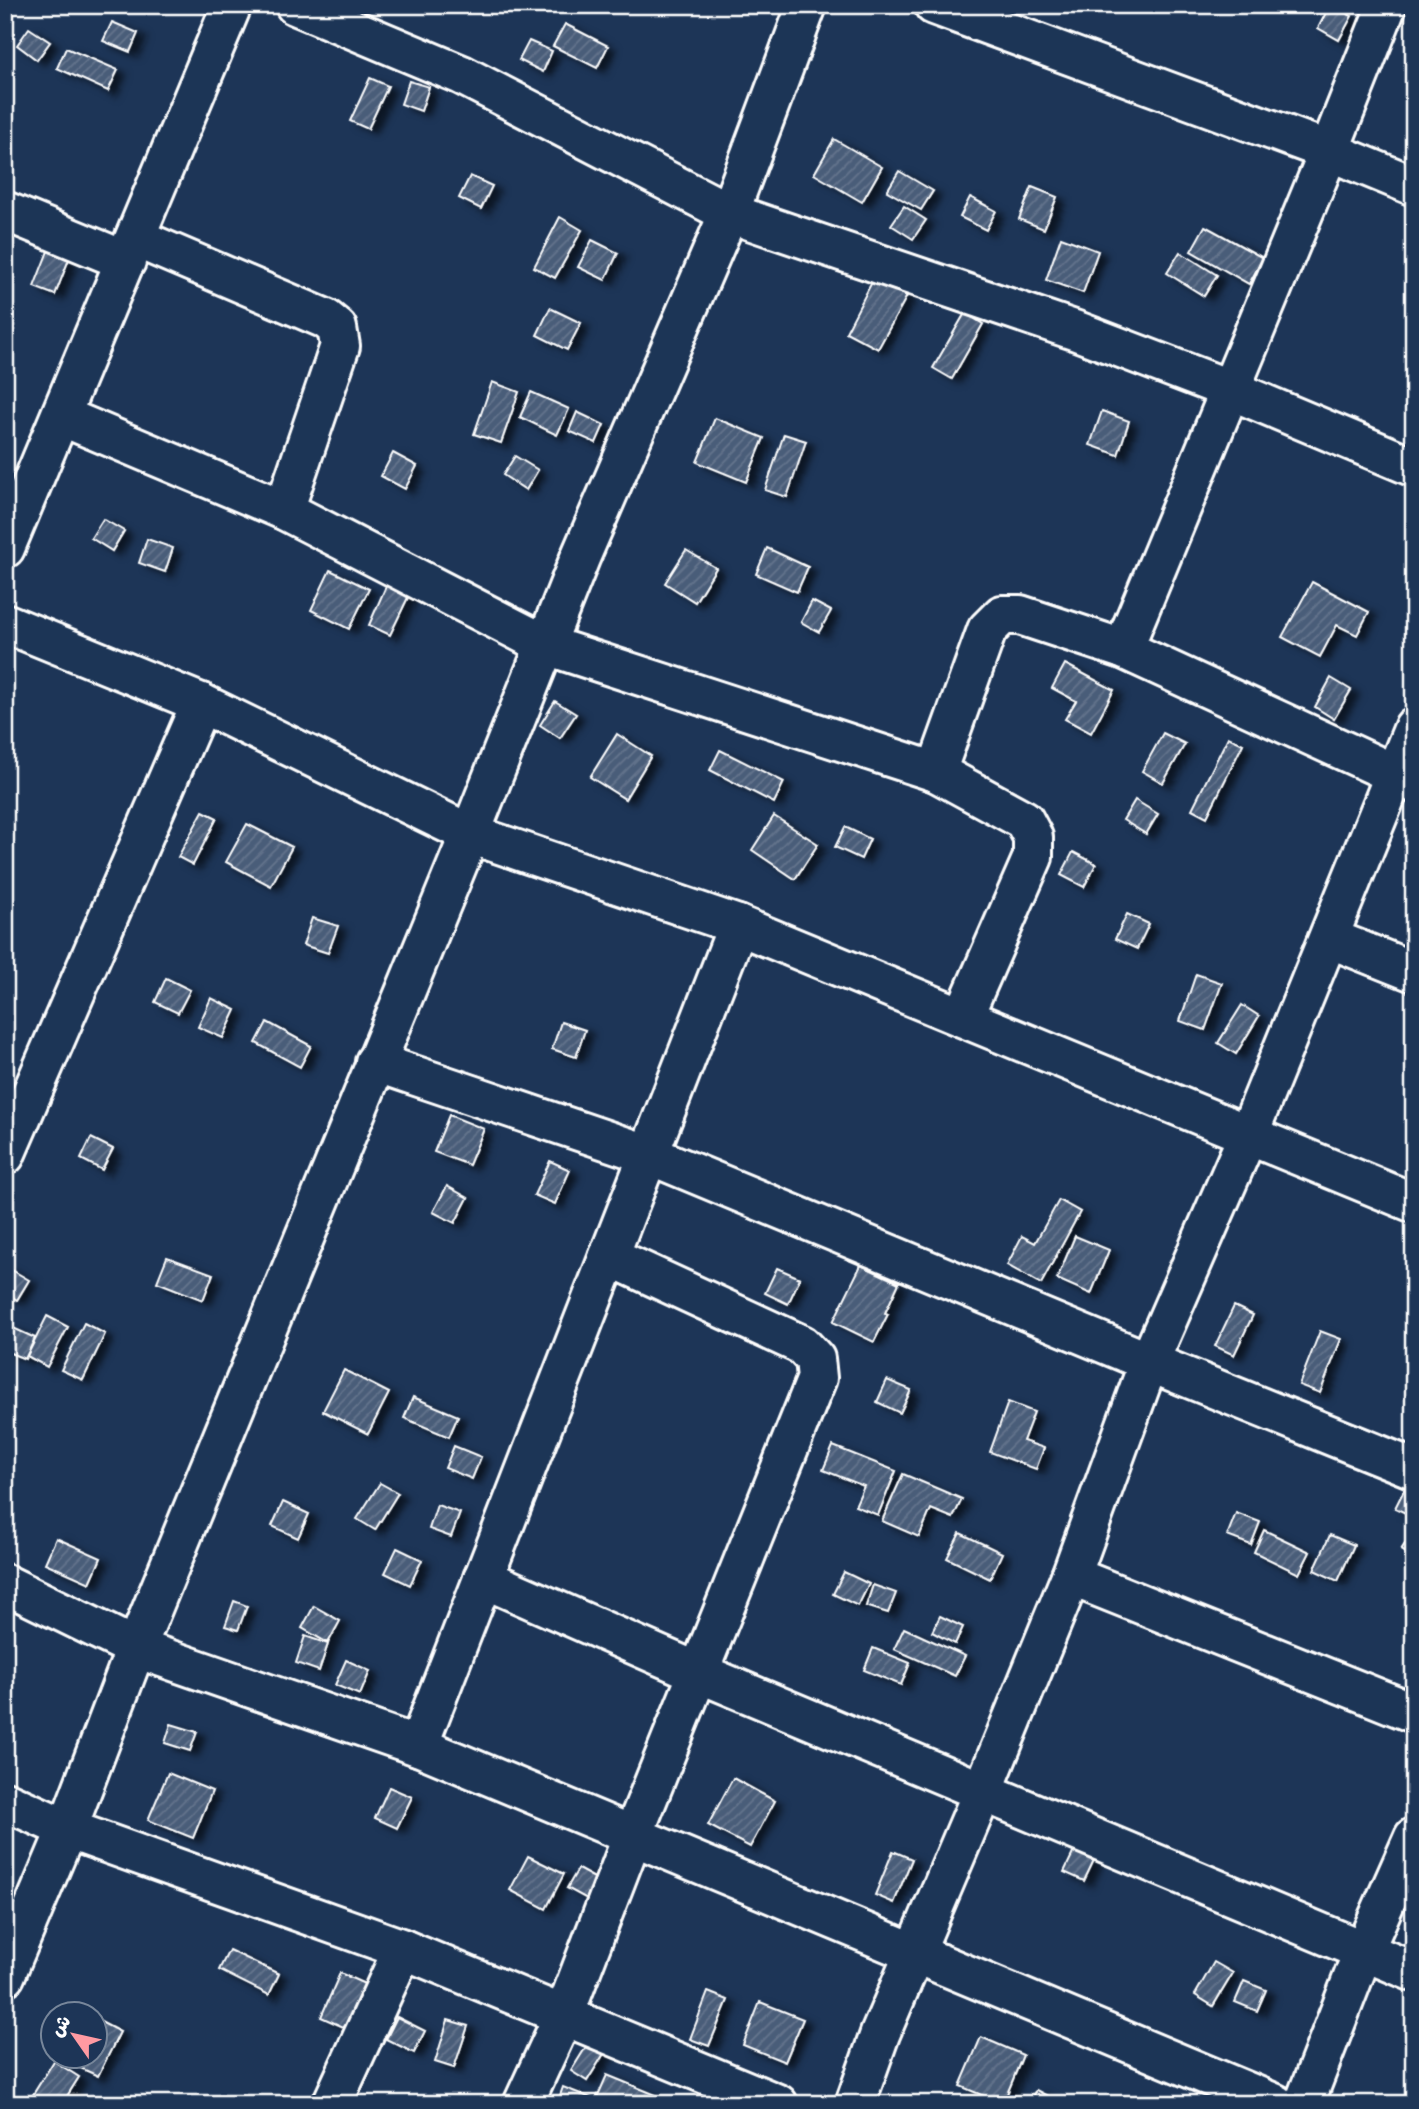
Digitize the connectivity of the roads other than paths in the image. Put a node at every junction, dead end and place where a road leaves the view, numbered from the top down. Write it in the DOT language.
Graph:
graph roads {
  1 [pos="232,5"];
  2 [pos="295,5"];
  3 [pos="807,5"];
  4 [pos="934,5"];
  5 [pos="1387,5"];
  6 [pos="1329,151"];
  7 [pos="1414,186"];
  8 [pos="5,211"];
  9 [pos="729,213"];
  10 [pos="131,249"];
  11 [pos="1231,390"];
  12 [pos="61,416"];
  13 [pos="1414,467"];
  14 [pos="284,510"];
  15 [pos="5,548"];
  16 [pos="5,623"];
  17 [pos="546,645"];
  18 [pos="1123,649"];
  19 [pos="201,704"];
  20 [pos="1414,727"];
  21 [pos="936,772"];
  22 [pos="1404,779"];
  23 [pos="470,834"];
  24 [pos="738,925"];
  25 [pos="1329,938"];
  26 [pos="1414,972"];
  27 [pos="963,1017"];
  28 [pos="374,1062"];
  29 [pos="1248,1135"];
  30 [pos="650,1154"];
  31 [pos="5,1155"];
  32 [pos="1414,1203"];
  33 [pos="609,1256"];
  34 [pos="1149,1362"];
  35 [pos="1414,1469"];
  36 [pos="1070,1576"];
  37 [pos="483,1578"];
  38 [pos="5,1584"];
  39 [pos="136,1648"];
  40 [pos="697,1672"];
  41 [pos="1414,1713"];
  42 [pos="418,1746"];
  43 [pos="983,1791"];
  44 [pos="5,1801"];
  45 [pos="67,1829"];
  46 [pos="633,1835"];
  47 [pos="1414,1837"];
  48 [pos="403,1949"];
  49 [pos="1363,1952"];
  50 [pos="914,1953"];
  51 [pos="1414,1972"];
  52 [pos="5,1976"];
  53 [pos="564,2015"];
  54 [pos="334,2103"];
  55 [pos="523,2104"];
  56 [pos="778,2104"];
  57 [pos="855,2104"];
  58 [pos="1276,2104"];
  59 [pos="1304,2104"];
  1 -- 10 [label="street"];
  2 -- 9 [label="street"];
  3 -- 9 [label="street"];
  4 -- 6 [label="street"];
  5 -- 6 [label="street"];
  6 -- 7 [label="street"];
  6 -- 11 [label="street"];
  8 -- 10 [label="street"];
  9 -- 11 [label="street"];
  9 -- 17 [label="street"];
  10 -- 12 [label="street"];
  10 -- 14 [label="street"];
  11 -- 13 [label="street"];
  11 -- 18 [label="street"];
  12 -- 14 [label="street"];
  12 -- 15 [label="street"];
  14 -- 17 [label="street"];
  16 -- 19 [label="street"];
  17 -- 21 [label="street"];
  17 -- 23 [label="street"];
  18 -- 21 [label="street"];
  18 -- 22 [label="street"];
  19 -- 23 [label="street"];
  19 -- 31 [label="street"];
  20 -- 22 [label="street"];
  21 -- 27 [label="street"];
  22 -- 25 [label="street"];
  23 -- 24 [label="street"];
  23 -- 28 [label="street"];
  24 -- 27 [label="street"];
  24 -- 30 [label="street"];
  25 -- 26 [label="street"];
  25 -- 29 [label="street"];
  27 -- 29 [label="street"];
  28 -- 30 [label="street"];
  28 -- 39 [label="street"];
  29 -- 32 [label="street"];
  29 -- 34 [label="street"];
  30 -- 33 [label="street"];
  30 -- 34 [label="street"];
  33 -- 37 [label="street"];
  33 -- 40 [label="street"];
  34 -- 35 [label="street"];
  34 -- 36 [label="street"];
  36 -- 41 [label="street"];
  36 -- 43 [label="street"];
  37 -- 40 [label="street"];
  37 -- 42 [label="street"];
  38 -- 39 [label="street"];
  39 -- 42 [label="street"];
  39 -- 45 [label="street"];
  40 -- 43 [label="street"];
  40 -- 46 [label="street"];
  42 -- 46 [label="street"];
  43 -- 49 [label="street"];
  43 -- 50 [label="street"];
  44 -- 45 [label="street"];
  45 -- 48 [label="street"];
  45 -- 52 [label="street"];
  46 -- 50 [label="street"];
  46 -- 53 [label="street"];
  47 -- 49 [label="street"];
  48 -- 53 [label="street"];
  48 -- 54 [label="street"];
  49 -- 51 [label="street"];
  49 -- 59 [label="street"];
  50 -- 57 [label="street"];
  50 -- 58 [label="street"];
  53 -- 55 [label="street"];
  53 -- 56 [label="street"];
}
